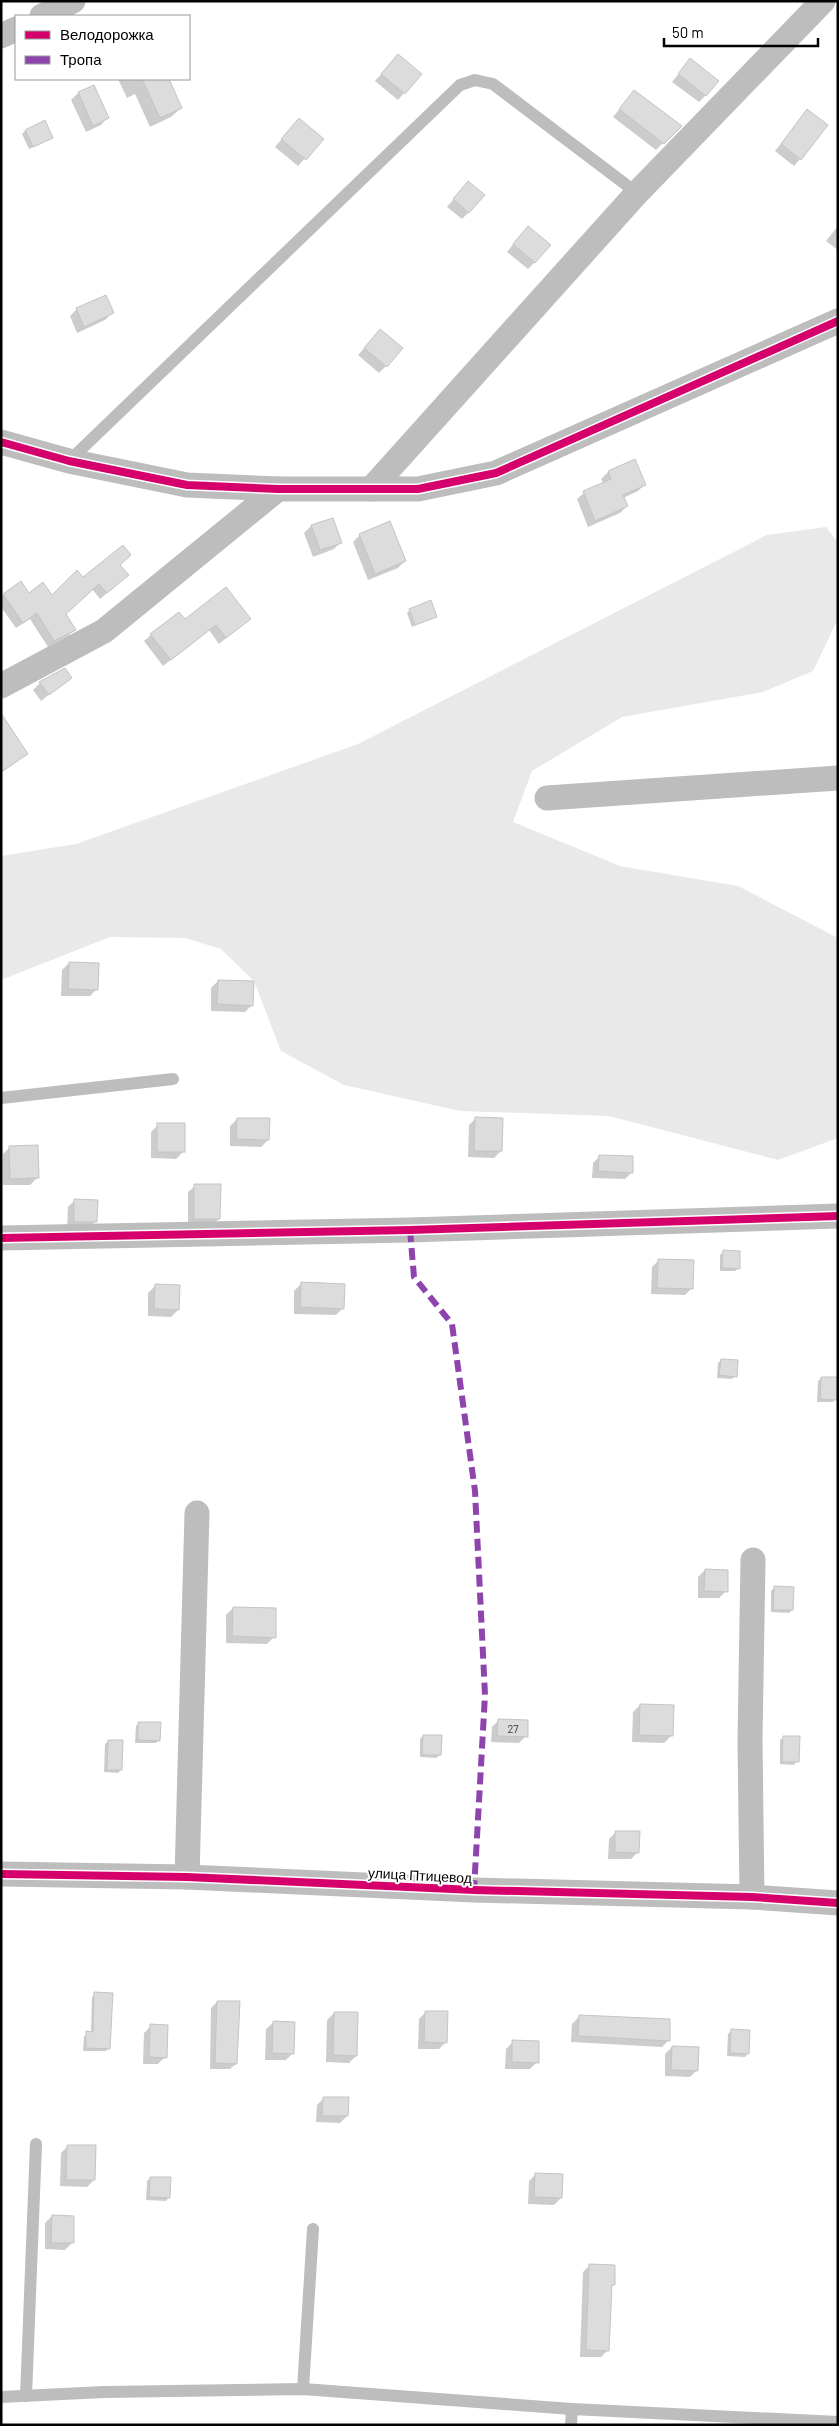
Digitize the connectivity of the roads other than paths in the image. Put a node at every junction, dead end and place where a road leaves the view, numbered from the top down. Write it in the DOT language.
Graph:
graph roads {
  1 [pos="73,1"];
  2 [pos="822,1"];
  3 [pos="834,1"];
  4 [pos="838,4"];
  5 [pos="44,15"];
  6 [pos="15,29"];
  7 [pos="1,36"];
  8 [pos="637,193"];
  9 [pos="838,321"];
  10 [pos="1,442"];
  11 [pos="69,461"];
  12 [pos="278,489"];
  13 [pos="371,489"];
  14 [pos="1,686"];
  15 [pos="838,778"];
  16 [pos="547,798"];
  17 [pos="173,1079"];
  18 [pos="1,1098"];
  19 [pos="838,1216"];
  20 [pos="1,1238"];
  21 [pos="197,1513"];
  22 [pos="752,1560"];
  23 [pos="1,1874"];
  24 [pos="187,1877"];
  25 [pos="752,1898"];
  26 [pos="838,1903"];
  27 [pos="36,2144"];
  28 [pos="312,2229"];
  29 [pos="303,2388"];
  30 [pos="26,2396"];
  31 [pos="1,2398"];
  32 [pos="572,2408"];
  33 [pos="838,2422"];
  34 [pos="571,2425"];
  1 -- 5 [label="street"];
  2 -- 8 [label="street"];
  3 -- 4 [label="street"];
  6 -- 7 [label="street"];
  8 -- 11 [label="lane"];
  8 -- 13 [label="street"];
  9 -- 13 [label="street"];
  10 -- 11 [label="street"];
  11 -- 12 [label="street"];
  12 -- 13 [label="street"];
  12 -- 14 [label="street"];
  15 -- 16 [label="street"];
  17 -- 18 [label="lane"];
  19 -- 20 [label="street"];
  21 -- 24 [label="street"];
  22 -- 25 [label="street"];
  23 -- 24 [label="street, улица Птицевод"];
  24 -- 25 [label="street, улица Птицевод"];
  25 -- 26 [label="street, улица Птицевод"];
  27 -- 30 [label="lane"];
  28 -- 29 [label="lane"];
  29 -- 30 [label="lane"];
  29 -- 32 [label="lane"];
  30 -- 31 [label="lane"];
  32 -- 33 [label="lane"];
  32 -- 34 [label="lane"];
}
